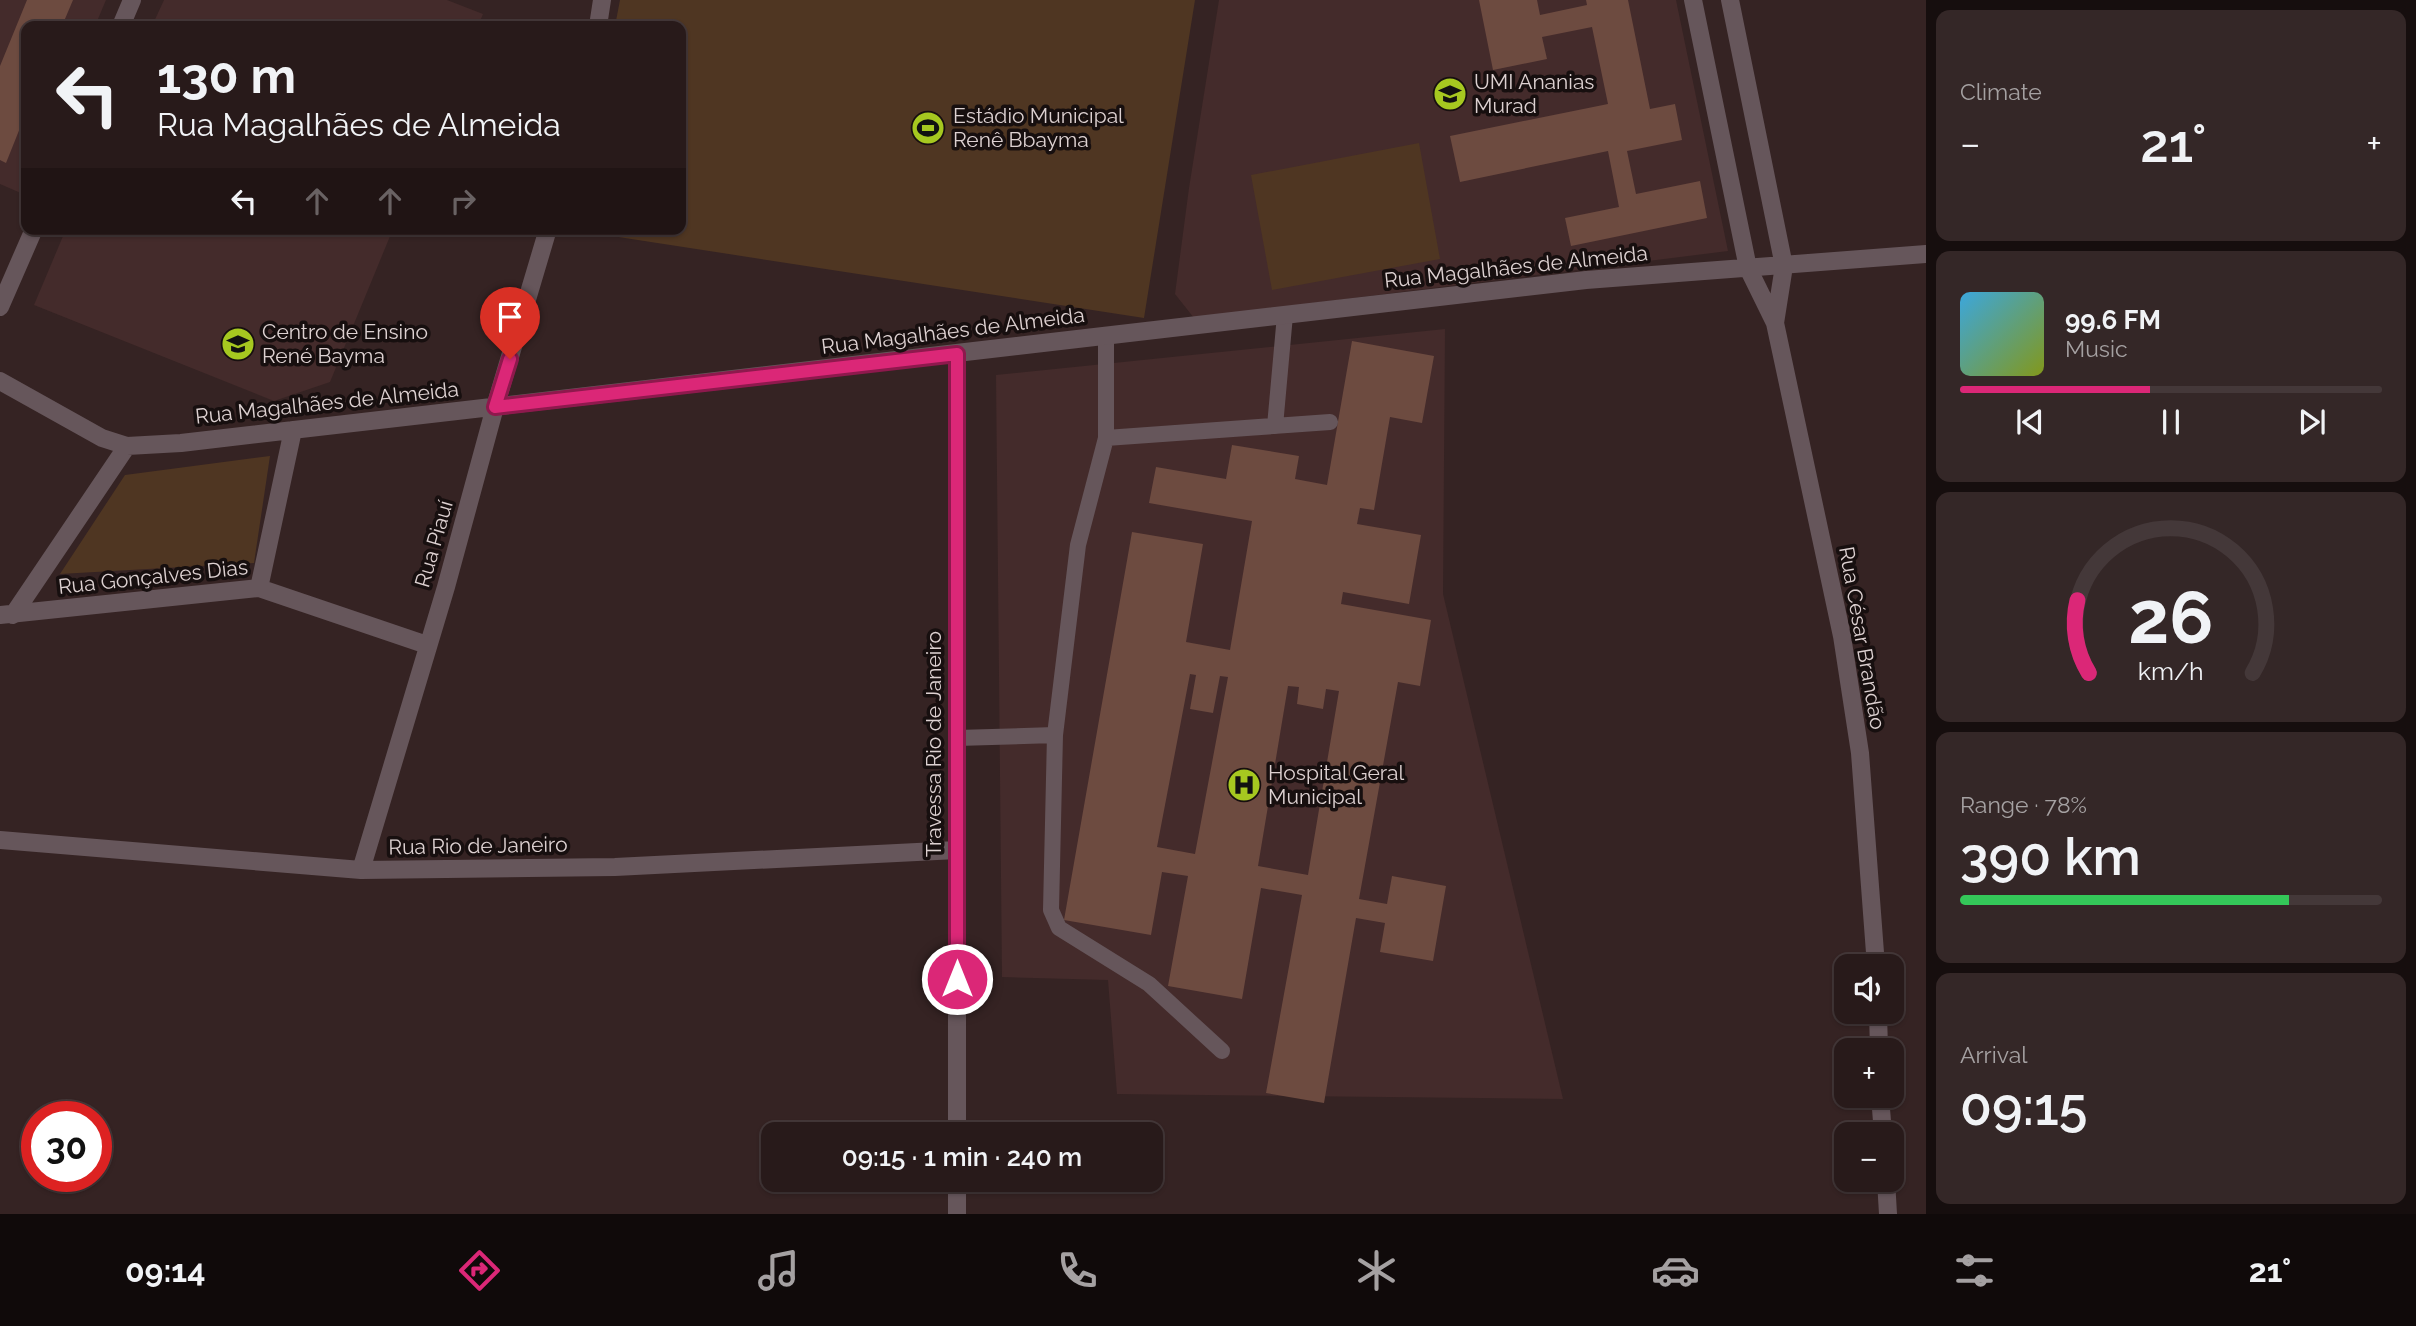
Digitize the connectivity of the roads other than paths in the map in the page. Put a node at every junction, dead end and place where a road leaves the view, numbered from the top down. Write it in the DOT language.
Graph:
graph roads {
  1 [pos="132,0"];
  2 [pos="602,0"];
  3 [pos="1693,0"];
  4 [pos="1730,0"];
  5 [pos="123,21"];
  6 [pos="599,21"];
  7 [pos="31,235"];
  8 [pos="546,235"];
  9 [pos="1926,254"];
  10 [pos="1784,266"];
  11 [pos="1748,268"];
  12 [pos="0,307"];
  13 [pos="1285,315"];
  14 [pos="1776,323"];
  15 [pos="1106,337"];
  16 [pos="957,354"];
  17 [pos="0,381"];
  18 [pos="495,407"];
  19 [pos="1330,422"];
  20 [pos="1275,426"];
  21 [pos="293,430"];
  22 [pos="1106,438"];
  23 [pos="127,446"];
  24 [pos="259,588"];
  25 [pos="7,615"];
  26 [pos="427,645"];
  27 [pos="1055,735"];
  28 [pos="957,738"];
  29 [pos="0,840"];
  30 [pos="957,850"];
  31 [pos="361,870"];
  32 [pos="1875,954"];
  33 [pos="1222,1051"];
  34 [pos="957,1122"];
  35 [pos="957,1192"];
  36 [pos="1887,1192"];
  37 [pos="957,1214"];
  38 [pos="1888,1214"];
  1 -- 5 [label="street"];
  2 -- 6 [label="street"];
  3 -- 11 [label="street, Rua César Brandão"];
  4 -- 10 [label="street, Rua César Brandão"];
  7 -- 12 [label="street"];
  8 -- 18 [label="street, Rua Piauí"];
  9 -- 10 [label="street, Rua Magalhães de Almeida"];
  10 -- 11 [label="street, Rua Magalhães de Almeida"];
  10 -- 14 [label="street, Rua César Brandão"];
  11 -- 13 [label="street, Rua Magalhães de Almeida"];
  11 -- 14 [label="street, Rua César Brandão"];
  13 -- 15 [label="street, Rua Magalhães de Almeida"];
  13 -- 20 [label="lane"];
  14 -- 32 [label="street, Rua César Brandão"];
  15 -- 16 [label="street, Rua Magalhães de Almeida"];
  15 -- 22 [label="lane"];
  16 -- 18 [label="street, Rua Magalhães de Almeida"];
  16 -- 28 [label="street, Travessa Rio de Janeiro"];
  17 -- 23 [label="street, Rua Magalhães de Almeida"];
  18 -- 21 [label="street, Rua Magalhães de Almeida"];
  18 -- 26 [label="street, Rua Piauí"];
  19 -- 20 [label="lane"];
  20 -- 22 [label="lane"];
  21 -- 23 [label="street, Rua Magalhães de Almeida"];
  21 -- 24 [label="street"];
  22 -- 27 [label="lane"];
  23 -- 25 [label="street"];
  24 -- 25 [label="street, Rua Gonçalves Dias"];
  24 -- 26 [label="street, Rua Gonçalves Dias"];
  26 -- 31 [label="street, Rua Piauí"];
  27 -- 28 [label="lane"];
  27 -- 33 [label="lane"];
  28 -- 30 [label="street, Travessa Rio de Janeiro"];
  29 -- 31 [label="street, Rua Rio de Janeiro"];
  30 -- 31 [label="street, Rua Rio de Janeiro"];
  30 -- 34 [label="street, Travessa Rio de Janeiro"];
  35 -- 37 [label="street"];
  36 -- 38 [label="street"];
}
